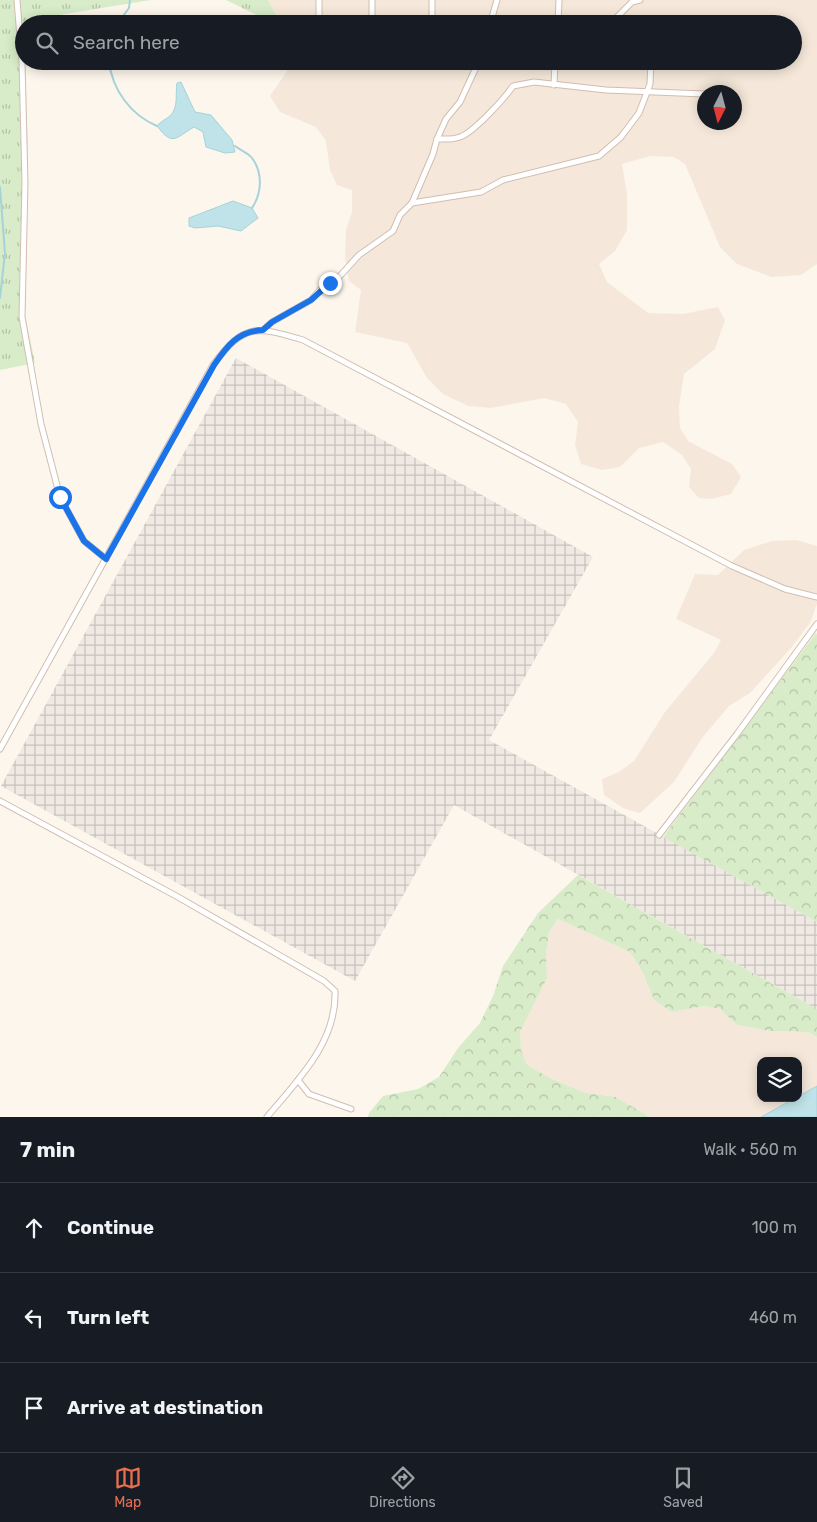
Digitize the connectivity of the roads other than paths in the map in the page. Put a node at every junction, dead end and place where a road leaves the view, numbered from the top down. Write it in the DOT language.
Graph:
graph roads {
  1 [pos="17,0"];
  2 [pos="319,0"];
  3 [pos="372,0"];
  4 [pos="432,0"];
  5 [pos="497,0"];
  6 [pos="559,0"];
  7 [pos="640,0"];
  8 [pos="18,15"];
  9 [pos="319,15"];
  10 [pos="372,15"];
  11 [pos="432,15"];
  12 [pos="493,15"];
  13 [pos="558,15"];
  14 [pos="619,15"];
  15 [pos="22,70"];
  16 [pos="475,70"];
  17 [pos="555,70"];
  18 [pos="651,70"];
  19 [pos="554,85"];
  20 [pos="646,91"];
  21 [pos="697,94"];
  22 [pos="436,138"];
  23 [pos="412,204"];
  24 [pos="263,330"];
  25 [pos="106,559"];
  26 [pos="817,597"];
  27 [pos="817,624"];
  28 [pos="0,749"];
  29 [pos="0,801"];
  30 [pos="659,834"];
  31 [pos="298,1080"];
  32 [pos="351,1109"];
  33 [pos="267,1117"];
  1 -- 8 [label="street"];
  2 -- 9 [label="street"];
  3 -- 10 [label="street"];
  4 -- 11 [label="street"];
  5 -- 12 [label="street"];
  6 -- 13 [label="street"];
  7 -- 14 [label="street"];
  15 -- 25 [label="street"];
  16 -- 22 [label="street"];
  17 -- 19 [label="street"];
  18 -- 20 [label="street"];
  19 -- 20 [label="street"];
  19 -- 22 [label="street"];
  20 -- 21 [label="street"];
  20 -- 23 [label="street"];
  22 -- 23 [label="street"];
  23 -- 24 [label="street"];
  24 -- 25 [label="street"];
  24 -- 26 [label="street"];
  25 -- 28 [label="street"];
  27 -- 30 [label="street"];
  29 -- 31 [label="street"];
  31 -- 32 [label="street"];
  31 -- 33 [label="street"];
}
